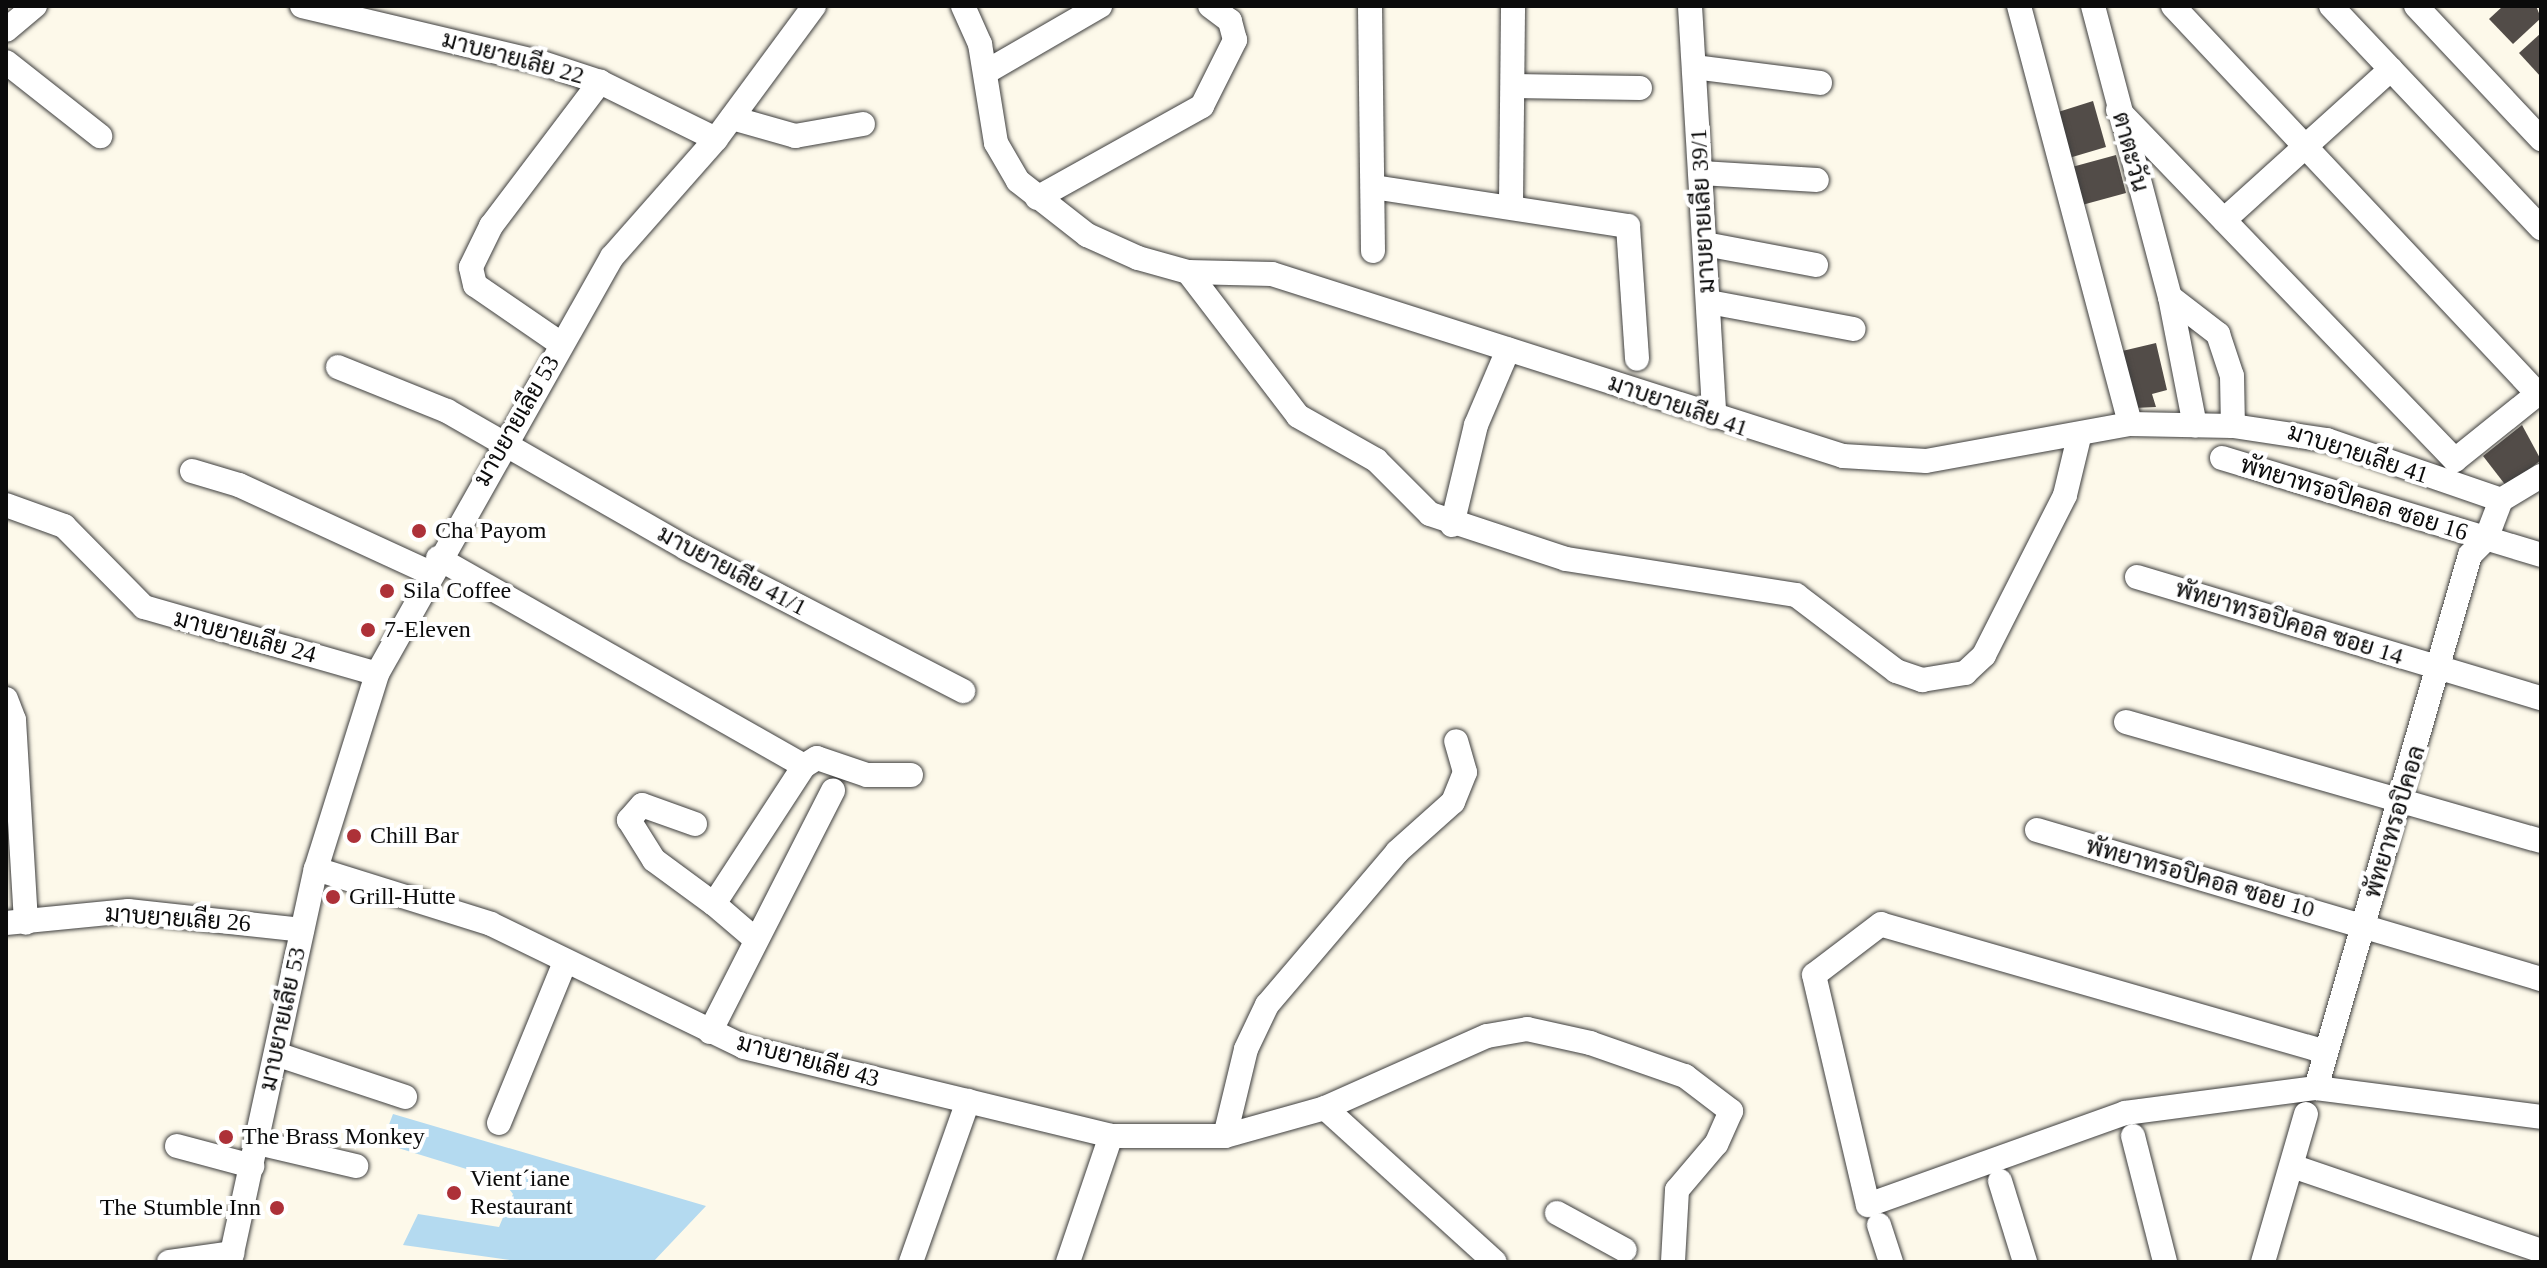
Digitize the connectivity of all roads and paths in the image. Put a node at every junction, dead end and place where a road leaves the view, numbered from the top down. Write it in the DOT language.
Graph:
graph roads {
  1 [pos="35,6"];
  2 [pos="302,6"];
  3 [pos="814,6"];
  4 [pos="963,6"];
  5 [pos="1100,6"];
  6 [pos="1210,6"];
  7 [pos="1370,6"];
  8 [pos="1513,6"];
  9 [pos="1690,6"];
  10 [pos="2019,6"];
  11 [pos="2093,6"];
  12 [pos="2173,6"];
  13 [pos="2331,6"];
  14 [pos="2416,6"];
  15 [pos="6,30"];
  16 [pos="6,62"];
  17 [pos="1694,67"];
  18 [pos="2391,69"];
  19 [pos="986,72"];
  20 [pos="600,82"];
  21 [pos="1820,83"];
  22 [pos="1513,86"];
  23 [pos="1640,88"];
  24 [pos="2118,110"];
  25 [pos="732,118"];
  26 [pos="863,124"];
  27 [pos="100,136"];
  28 [pos="716,139"];
  29 [pos="2541,139"];
  30 [pos="2305,147"];
  31 [pos="1701,173"];
  32 [pos="1817,180"];
  33 [pos="1373,187"];
  34 [pos="1037,198"];
  35 [pos="1511,202"];
  36 [pos="2224,220"];
  37 [pos="2541,228"];
  38 [pos="1705,244"];
  39 [pos="1373,251"];
  40 [pos="1816,265"];
  41 [pos="1188,272"];
  42 [pos="2170,297"];
  43 [pos="1709,302"];
  44 [pos="1853,329"];
  45 [pos="561,344"];
  46 [pos="1508,350"];
  47 [pos="1637,359"];
  48 [pos="338,367"];
  49 [pos="2539,392"];
  50 [pos="1714,416"];
  51 [pos="2130,424"];
  52 [pos="2195,426"];
  53 [pos="2233,426"];
  54 [pos="2079,437"];
  55 [pos="503,447"];
  56 [pos="2222,458"];
  57 [pos="192,471"];
  58 [pos="2541,476"];
  59 [pos="2473,493"];
  60 [pos="2501,500"];
  61 [pos="6,505"];
  62 [pos="1452,525"];
  63 [pos="2461,531"];
  64 [pos="2478,547"];
  65 [pos="2541,555"];
  66 [pos="434,566"];
  67 [pos="2137,577"];
  68 [pos="2441,668"];
  69 [pos="377,674"];
  70 [pos="963,691"];
  71 [pos="2541,698"];
  72 [pos="6,699"];
  73 [pos="2126,722"];
  74 [pos="1456,741"];
  75 [pos="10,748"];
  76 [pos="804,766"];
  77 [pos="911,775"];
  78 [pos="833,791"];
  79 [pos="2401,801"];
  80 [pos="695,824"];
  81 [pos="2037,830"];
  82 [pos="2541,841"];
  83 [pos="316,869"];
  84 [pos="714,904"];
  85 [pos="16,923"];
  86 [pos="2363,927"];
  87 [pos="302,930"];
  88 [pos="755,939"];
  89 [pos="565,962"];
  90 [pos="2541,979"];
  91 [pos="710,1032"];
  92 [pos="2326,1052"];
  93 [pos="276,1054"];
  94 [pos="2316,1088"];
  95 [pos="405,1097"];
  96 [pos="968,1101"];
  97 [pos="1325,1108"];
  98 [pos="2306,1114"];
  99 [pos="2541,1117"];
  100 [pos="499,1123"];
  101 [pos="1111,1136"];
  102 [pos="1225,1136"];
  103 [pos="2133,1136"];
  104 [pos="177,1146"];
  105 [pos="255,1154"];
  106 [pos="356,1166"];
  107 [pos="2292,1166"];
  108 [pos="2000,1181"];
  109 [pos="1557,1213"];
  110 [pos="1879,1225"];
  111 [pos="2541,1251"];
  112 [pos="231,1258"];
  113 [pos="1626,1258"];
  114 [pos="169,1262"];
  115 [pos="911,1262"];
  116 [pos="1068,1262"];
  117 [pos="1495,1262"];
  118 [pos="1673,1262"];
  119 [pos="1891,1262"];
  120 [pos="2025,1262"];
  121 [pos="2165,1262"];
  122 [pos="2263,1262"];
  1 -- 15 [label="street"];
  2 -- 20 [label="street, มาบยายเลีย 22"];
  3 -- 25 [label="street, มาบยายเลีย 53"];
  4 -- 19 [label="street, มาบยายเลีย 41"];
  5 -- 19 [label="street"];
  6 -- 34 [label="street"];
  7 -- 33 [label="street"];
  8 -- 22 [label="street"];
  9 -- 17 [label="street, มาบยายเลีย 39/1"];
  10 -- 51 [label="street"];
  11 -- 24 [label="street, ตาตะวัน"];
  12 -- 30 [label="street"];
  13 -- 18 [label="street"];
  14 -- 29 [label="street"];
  16 -- 27 [label="street"];
  17 -- 21 [label="street"];
  17 -- 31 [label="street, มาบยายเลีย 39/1"];
  18 -- 30 [label="street"];
  18 -- 37 [label="street"];
  19 -- 34 [label="street, มาบยายเลีย 41"];
  20 -- 28 [label="street, มาบยายเลีย 22"];
  20 -- 45 [label="street"];
  22 -- 23 [label="street"];
  22 -- 35 [label="street"];
  24 -- 36 [label="street"];
  24 -- 42 [label="street, ตาตะวัน"];
  25 -- 26 [label="street"];
  25 -- 28 [label="street, มาบยายเลีย 53"];
  28 -- 45 [label="street, มาบยายเลีย 53"];
  30 -- 36 [label="street"];
  30 -- 49 [label="street"];
  31 -- 32 [label="street"];
  31 -- 38 [label="street, มาบยายเลีย 39/1"];
  33 -- 35 [label="street"];
  33 -- 39 [label="street"];
  34 -- 41 [label="street, มาบยายเลีย 41"];
  35 -- 47 [label="street"];
  36 -- 49 [label="street"];
  38 -- 40 [label="street"];
  38 -- 43 [label="street, มาบยายเลีย 39/1"];
  41 -- 46 [label="street, มาบยายเลีย 41"];
  41 -- 62 [label="street"];
  42 -- 52 [label="street, ตาตะวัน"];
  42 -- 53 [label="street"];
  43 -- 44 [label="street"];
  43 -- 50 [label="street, มาบยายเลีย 39/1"];
  45 -- 55 [label="street, มาบยายเลีย 53"];
  46 -- 50 [label="street, มาบยายเลีย 41"];
  46 -- 62 [label="street"];
  48 -- 55 [label="street, มาบยายเลีย 41/1"];
  50 -- 54 [label="street, มาบยายเลีย 41"];
  51 -- 52 [label="street, มาบยายเลีย 41"];
  51 -- 54 [label="street, มาบยายเลีย 41"];
  52 -- 53 [label="street, มาบยายเลีย 41"];
  53 -- 59 [label="street, มาบยายเลีย 41"];
  54 -- 62 [label="street"];
  55 -- 66 [label="street, มาบยายเลีย 53"];
  55 -- 70 [label="street, มาบยายเลีย 41/1"];
  56 -- 63 [label="street, พัทยาทรอปิคอล ซอย 16"];
  57 -- 66 [label="street"];
  58 -- 60 [label="street"];
  59 -- 60 [label="street, มาบยายเลีย 41"];
  59 -- 63 [label="street"];
  60 -- 64 [label="street, พัทยาทรอปิคอล"];
  61 -- 69 [label="street, มาบยายเลีย 24"];
  63 -- 64 [label="street, พัทยาทรอปิคอล ซอย 16"];
  64 -- 65 [label="street, พัทยาทรอปิคอล ซอย 16"];
  64 -- 68 [label="street, พัทยาทรอปิคอล"];
  66 -- 69 [label="street, มาบยายเลีย 53"];
  66 -- 76 [label="street"];
  67 -- 68 [label="street, พัทยาทรอปิคอล ซอย 14"];
  68 -- 71 [label="street, พัทยาทรอปิคอล ซอย 14"];
  68 -- 79 [label="street, พัทยาทรอปิคอล"];
  69 -- 83 [label="street, มาบยายเลีย 53"];
  72 -- 75 [label="street"];
  73 -- 79 [label="street"];
  74 -- 102 [label="street"];
  75 -- 85 [label="street"];
  76 -- 77 [label="street"];
  76 -- 84 [label="street"];
  78 -- 88 [label="street"];
  79 -- 82 [label="street"];
  79 -- 86 [label="street, พัทยาทรอปิคอล"];
  80 -- 84 [label="street"];
  81 -- 86 [label="street, พัทยาทรอปิคอล ซอย 10"];
  83 -- 87 [label="street, มาบยายเลีย 53"];
  83 -- 89 [label="street, มาบยายเลีย 43"];
  84 -- 88 [label="street"];
  85 -- 87 [label="street, มาบยายเลีย 26"];
  86 -- 90 [label="street, พัทยาทรอปิคอล ซอย 10"];
  86 -- 92 [label="street, พัทยาทรอปิคอล"];
  87 -- 93 [label="street, มาบยายเลีย 53"];
  88 -- 91 [label="street"];
  89 -- 91 [label="street, มาบยายเลีย 43"];
  89 -- 100 [label="street"];
  91 -- 96 [label="street, มาบยายเลีย 43"];
  92 -- 94 [label="street, พัทยาทรอปิคอล"];
  92 -- 94 [label="street"];
  93 -- 95 [label="street"];
  93 -- 105 [label="street, มาบยายเลีย 53"];
  94 -- 99 [label="street"];
  96 -- 101 [label="street, มาบยายเลีย 43"];
  96 -- 115 [label="street"];
  97 -- 102 [label="street, มาบยายเลีย 43"];
  97 -- 117 [label="street"];
  97 -- 118 [label="street, มาบยายเลีย 43"];
  98 -- 107 [label="street"];
  101 -- 102 [label="street, มาบยายเลีย 43"];
  101 -- 116 [label="street"];
  103 -- 121 [label="street"];
  104 -- 105 [label="street"];
  105 -- 106 [label="street"];
  105 -- 112 [label="street, มาบยายเลีย 53"];
  107 -- 111 [label="street"];
  107 -- 122 [label="street"];
  108 -- 120 [label="street"];
  109 -- 113 [label="street"];
  110 -- 119 [label="street"];
  112 -- 114 [label="street"];
}
